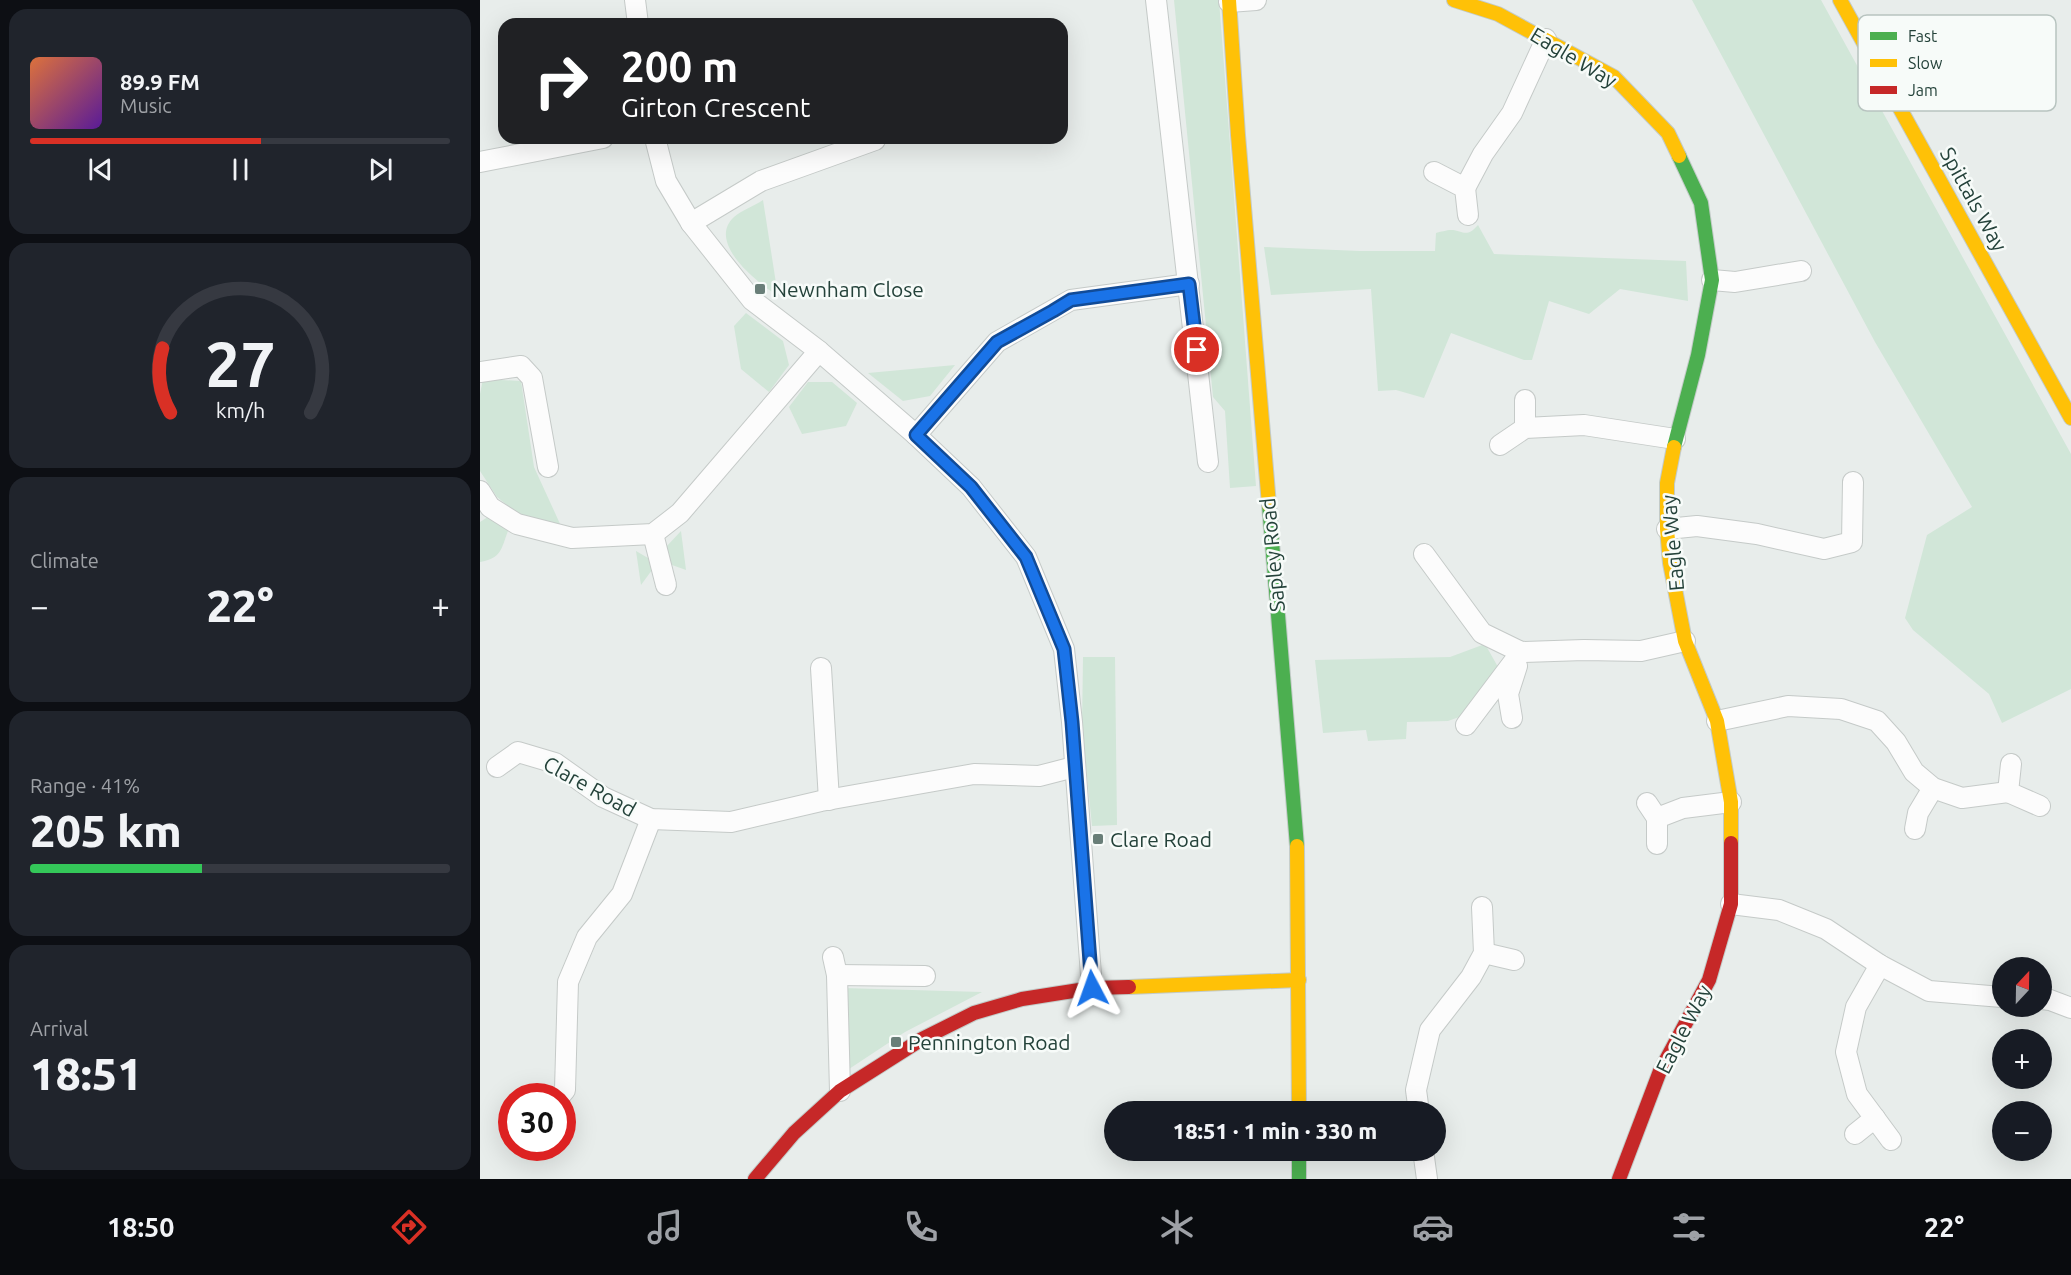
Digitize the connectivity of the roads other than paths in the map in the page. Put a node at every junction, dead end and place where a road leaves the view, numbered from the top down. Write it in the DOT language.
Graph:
graph roads {
  1 [pos="635,0"];
  2 [pos="1156,0"];
  3 [pos="1256,0"];
  4 [pos="1454,0"];
  5 [pos="1840,0"];
  6 [pos="1229,1"];
  7 [pos="637,18"];
  8 [pos="1858,33"];
  9 [pos="1546,39"];
  10 [pos="1901,111"];
  11 [pos="572,144"];
  12 [pos="657,144"];
  13 [pos="864,144"];
  14 [pos="480,162"];
  15 [pos="1434,172"];
  16 [pos="1465,188"];
  17 [pos="1468,215"];
  18 [pos="691,223"];
  19 [pos="1793,269"];
  20 [pos="1712,280"];
  21 [pos="1189,284"];
  22 [pos="819,351"];
  23 [pos="480,372"];
  24 [pos="1525,400"];
  25 [pos="2071,418"];
  26 [pos="1525,428"];
  27 [pos="916,435"];
  28 [pos="1675,439"];
  29 [pos="1500,445"];
  30 [pos="1209,462"];
  31 [pos="548,467"];
  32 [pos="1853,482"];
  33 [pos="480,491"];
  34 [pos="1667,528"];
  35 [pos="653,534"];
  36 [pos="1424,554"];
  37 [pos="666,585"];
  38 [pos="1685,641"];
  39 [pos="1521,652"];
  40 [pos="821,668"];
  41 [pos="1512,718"];
  42 [pos="1717,721"];
  43 [pos="1466,725"];
  44 [pos="2011,764"];
  45 [pos="1074,767"];
  46 [pos="497,768"];
  47 [pos="1933,788"];
  48 [pos="2008,792"];
  49 [pos="829,800"];
  50 [pos="1731,802"];
  51 [pos="2040,806"];
  52 [pos="651,819"];
  53 [pos="1915,829"];
  54 [pos="1657,844"];
  55 [pos="1731,904"];
  56 [pos="1482,907"];
  57 [pos="1484,953"];
  58 [pos="1514,960"];
  59 [pos="1880,965"];
  60 [pos="925,976"];
  61 [pos="1299,980"];
  62 [pos="1092,988"];
  63 [pos="1992,996"];
  64 [pos="2052,1001"];
  65 [pos="2071,1008"];
  66 [pos="565,1083"];
  67 [pos="840,1091"];
  68 [pos="1299,1101"];
  69 [pos="1418,1101"];
  70 [pos="1875,1118"];
  71 [pos="1855,1134"];
  72 [pos="1891,1140"];
  73 [pos="1299,1161"];
  74 [pos="1425,1161"];
  75 [pos="755,1179"];
  76 [pos="1299,1179"];
  77 [pos="1427,1179"];
  78 [pos="1619,1179"];
  1 -- 7 [label="street"];
  2 -- 21 [label="street"];
  3 -- 6 [label="street"];
  4 -- 9 [label="main road, Eagle Way"];
  5 -- 8 [label="main road, Spittals Way"];
  6 -- 61 [label="main road, Sapley Road"];
  9 -- 16 [label="street"];
  9 -- 20 [label="main road, Eagle Way"];
  10 -- 25 [label="main road, Spittals Way"];
  11 -- 14 [label="street"];
  12 -- 18 [label="street"];
  13 -- 18 [label="street"];
  15 -- 16 [label="street"];
  16 -- 17 [label="street"];
  18 -- 22 [label="street"];
  19 -- 20 [label="street"];
  20 -- 28 [label="main road, Eagle Way"];
  21 -- 27 [label="street"];
  21 -- 30 [label="street"];
  22 -- 27 [label="street"];
  22 -- 35 [label="street"];
  23 -- 31 [label="street"];
  24 -- 26 [label="street"];
  26 -- 28 [label="street"];
  26 -- 29 [label="street"];
  27 -- 45 [label="street"];
  28 -- 34 [label="main road, Eagle Way"];
  32 -- 34 [label="street"];
  33 -- 35 [label="street"];
  34 -- 38 [label="main road, Eagle Way"];
  35 -- 37 [label="street"];
  36 -- 39 [label="street"];
  38 -- 39 [label="street"];
  38 -- 42 [label="main road, Eagle Way"];
  39 -- 41 [label="street"];
  39 -- 43 [label="street"];
  40 -- 49 [label="street"];
  42 -- 47 [label="street"];
  42 -- 50 [label="main road, Eagle Way"];
  44 -- 48 [label="street"];
  45 -- 49 [label="street, Clare Road"];
  45 -- 62 [label="street"];
  46 -- 52 [label="street, Clare Road"];
  47 -- 48 [label="street"];
  47 -- 53 [label="street"];
  48 -- 51 [label="street"];
  49 -- 52 [label="street, Clare Road"];
  50 -- 54 [label="street"];
  50 -- 55 [label="main road, Eagle Way"];
  52 -- 66 [label="street"];
  55 -- 59 [label="street"];
  55 -- 78 [label="main road, Eagle Way"];
  56 -- 57 [label="street"];
  57 -- 58 [label="street"];
  57 -- 69 [label="street"];
  59 -- 63 [label="street"];
  59 -- 70 [label="street"];
  60 -- 67 [label="street"];
  61 -- 62 [label="main road"];
  61 -- 68 [label="main road, Sapley Road"];
  62 -- 67 [label="main road"];
  64 -- 65 [label="street"];
  67 -- 75 [label="main road"];
  70 -- 71 [label="street"];
  70 -- 72 [label="street"];
  73 -- 76 [label="main road"];
  74 -- 77 [label="street"];
}
